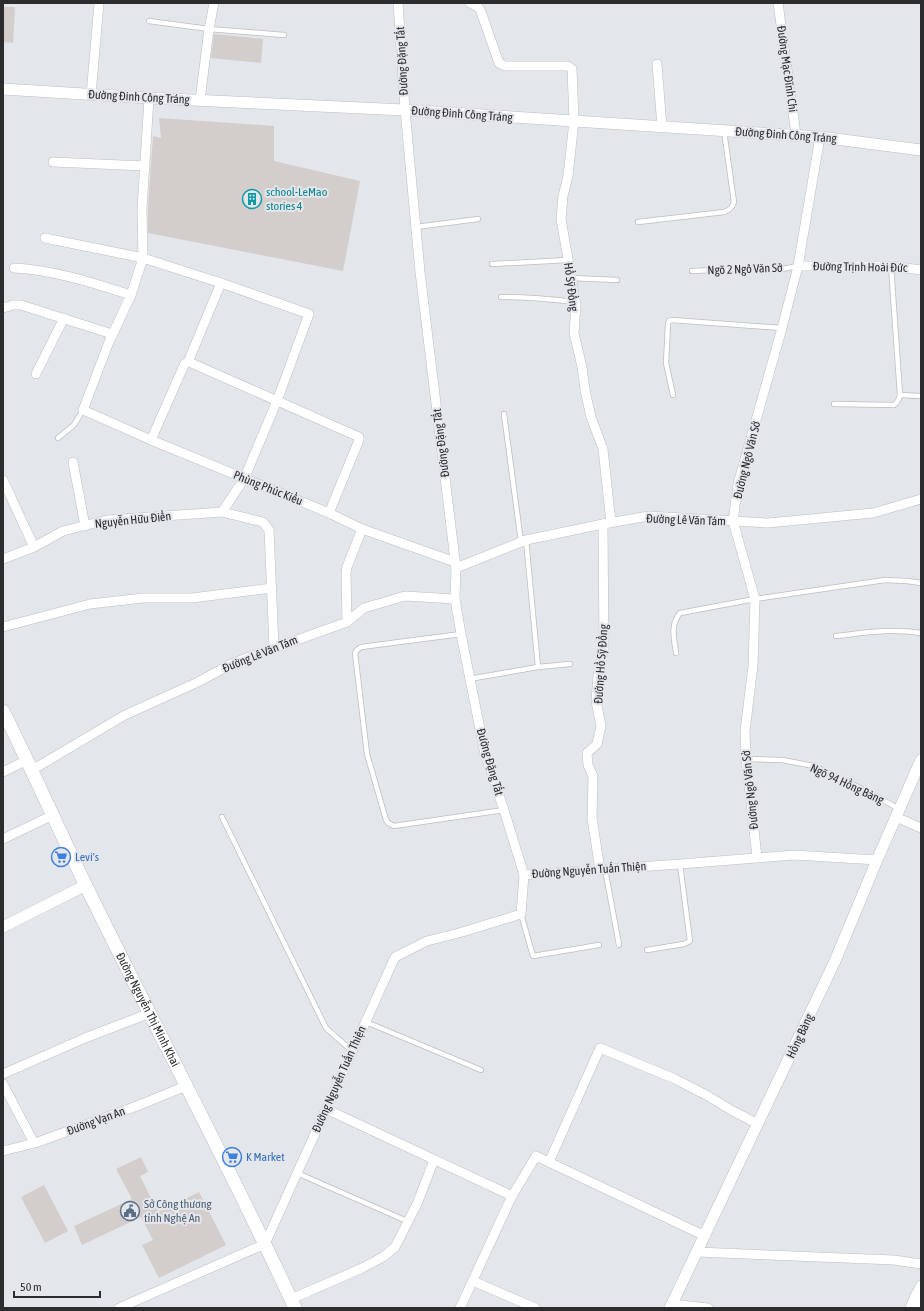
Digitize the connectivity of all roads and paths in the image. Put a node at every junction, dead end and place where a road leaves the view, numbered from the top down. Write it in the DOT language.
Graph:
graph roads {
  1 [pos="99,3"];
  2 [pos="214,3"];
  3 [pos="398,3"];
  4 [pos="470,3"];
  5 [pos="778,3"];
  6 [pos="149,21"];
  7 [pos="209,29"];
  8 [pos="284,35"];
  9 [pos="657,64"];
  10 [pos="3,89"];
  11 [pos="91,95"];
  12 [pos="149,98"];
  13 [pos="200,100"];
  14 [pos="404,110"];
  15 [pos="574,121"];
  16 [pos="662,127"];
  17 [pos="724,131"];
  18 [pos="796,136"];
  19 [pos="820,137"];
  20 [pos="921,150"];
  21 [pos="53,162"];
  22 [pos="145,166"];
  23 [pos="478,219"];
  24 [pos="638,222"];
  25 [pos="416,226"];
  26 [pos="45,238"];
  27 [pos="143,258"];
  28 [pos="568,260"];
  29 [pos="492,264"];
  30 [pos="798,266"];
  31 [pos="891,266"];
  32 [pos="14,268"];
  33 [pos="921,270"];
  34 [pos="692,271"];
  35 [pos="570,278"];
  36 [pos="617,280"];
  37 [pos="221,283"];
  38 [pos="131,295"];
  39 [pos="501,297"];
  40 [pos="575,302"];
  41 [pos="3,308"];
  42 [pos="64,318"];
  43 [pos="782,328"];
  44 [pos="112,334"];
  45 [pos="188,362"];
  46 [pos="36,374"];
  47 [pos="673,395"];
  48 [pos="900,395"];
  49 [pos="921,396"];
  50 [pos="277,401"];
  51 [pos="834,404"];
  52 [pos="83,410"];
  53 [pos="504,414"];
  54 [pos="58,438"];
  55 [pos="150,440"];
  56 [pos="74,462"];
  57 [pos="244,479"];
  58 [pos="3,480"];
  59 [pos="921,499"];
  60 [pos="222,512"];
  61 [pos="329,513"];
  62 [pos="733,522"];
  63 [pos="607,523"];
  64 [pos="85,526"];
  65 [pos="362,529"];
  66 [pos="524,541"];
  67 [pos="34,547"];
  68 [pos="3,559"];
  69 [pos="455,565"];
  70 [pos="921,582"];
  71 [pos="272,588"];
  72 [pos="456,599"];
  73 [pos="755,599"];
  74 [pos="347,622"];
  75 [pos="3,627"];
  76 [pos="921,633"];
  77 [pos="461,634"];
  78 [pos="836,636"];
  79 [pos="274,648"];
  80 [pos="676,653"];
  81 [pos="570,664"];
  82 [pos="538,667"];
  83 [pos="469,679"];
  84 [pos="5,719"];
  85 [pos="746,759"];
  86 [pos="921,760"];
  87 [pos="30,765"];
  88 [pos="3,772"];
  89 [pos="504,810"];
  90 [pos="898,813"];
  91 [pos="53,815"];
  92 [pos="222,817"];
  93 [pos="921,828"];
  94 [pos="3,839"];
  95 [pos="757,857"];
  96 [pos="877,860"];
  97 [pos="680,864"];
  98 [pos="603,869"];
  99 [pos="524,875"];
  100 [pos="86,885"];
  101 [pos="521,914"];
  102 [pos="3,927"];
  103 [pos="599,945"];
  104 [pos="618,945"];
  105 [pos="647,950"];
  106 [pos="150,1013"];
  107 [pos="366,1022"];
  108 [pos="352,1051"];
  109 [pos="481,1070"];
  110 [pos="3,1074"];
  111 [pos="3,1084"];
  112 [pos="186,1086"];
  113 [pos="326,1109"];
  114 [pos="758,1124"];
  115 [pos="34,1143"];
  116 [pos="3,1151"];
  117 [pos="434,1160"];
  118 [pos="549,1162"];
  119 [pos="296,1174"];
  120 [pos="512,1196"];
  121 [pos="409,1222"];
  122 [pos="705,1236"];
  123 [pos="265,1244"];
  124 [pos="697,1252"];
  125 [pos="921,1264"];
  126 [pos="473,1281"];
  127 [pos="921,1285"];
  128 [pos="915,1296"];
  129 [pos="293,1304"];
  130 [pos="671,1306"];
  131 [pos="119,1308"];
  132 [pos="460,1308"];
  133 [pos="535,1308"];
  134 [pos="708,1308"];
  135 [pos="910,1308"];
  136 [pos="921,1308"];
  1 -- 11 [label="street"];
  2 -- 7 [label="street"];
  3 -- 14 [label="street, Đường Đặng Tất"];
  4 -- 15 [label="street, Hồ Sỹ Đồng"];
  5 -- 18 [label="street, Đường Mạc Đĩnh Chi"];
  6 -- 7 [label="lane"];
  7 -- 8 [label="lane"];
  7 -- 13 [label="street"];
  9 -- 16 [label="street"];
  10 -- 11 [label="street, Đường Đinh Công Tráng"];
  11 -- 12 [label="street, Đường Đinh Công Tráng"];
  12 -- 13 [label="street, Đường Đinh Công Tráng"];
  12 -- 22 [label="street"];
  13 -- 14 [label="street, Đường Đinh Công Tráng"];
  14 -- 15 [label="street, Đường Đinh Công Tráng"];
  14 -- 25 [label="street, Đường Đặng Tất"];
  15 -- 16 [label="street, Đường Đinh Công Tráng"];
  15 -- 28 [label="street, Hồ Sỹ Đồng"];
  16 -- 17 [label="street, Đường Đinh Công Tráng"];
  17 -- 18 [label="street, Đường Đinh Công Tráng"];
  17 -- 24 [label="lane"];
  18 -- 19 [label="street, Đường Đinh Công Tráng"];
  19 -- 20 [label="street, Đường Đinh Công Tráng"];
  19 -- 30 [label="street, Đường Ngô Văn Sở"];
  21 -- 22 [label="street"];
  22 -- 27 [label="street"];
  23 -- 25 [label="lane"];
  25 -- 69 [label="street, Đường Đặng Tất"];
  26 -- 27 [label="street"];
  27 -- 37 [label="street"];
  27 -- 38 [label="street"];
  28 -- 29 [label="lane"];
  28 -- 35 [label="street, Hồ Sỹ Đồng"];
  30 -- 31 [label="street, Đường Trịnh Hoài Đức"];
  30 -- 34 [label="lane, Ngõ 2 Ngô Văn Sở"];
  30 -- 43 [label="street, Đường Ngô Văn Sở"];
  31 -- 33 [label="street, Đường Trịnh Hoài Đức"];
  31 -- 48 [label="lane"];
  32 -- 38 [label="street"];
  35 -- 36 [label="lane"];
  35 -- 40 [label="street, Hồ Sỹ Đồng"];
  37 -- 45 [label="street"];
  37 -- 50 [label="street"];
  38 -- 44 [label="street"];
  39 -- 40 [label="lane"];
  40 -- 63 [label="street, Hồ Sỹ Đồng"];
  41 -- 42 [label="street"];
  42 -- 44 [label="street"];
  42 -- 46 [label="street"];
  43 -- 47 [label="lane"];
  43 -- 62 [label="street, Đường Ngô Văn Sở"];
  44 -- 52 [label="street"];
  45 -- 50 [label="street"];
  45 -- 55 [label="street"];
  48 -- 49 [label="lane"];
  48 -- 51 [label="lane"];
  50 -- 57 [label="street"];
  50 -- 61 [label="street"];
  52 -- 54 [label="lane"];
  52 -- 55 [label="street, Phùng Phúc Kiều"];
  53 -- 66 [label="lane"];
  55 -- 57 [label="street, Phùng Phúc Kiều"];
  56 -- 64 [label="street"];
  57 -- 60 [label="street"];
  57 -- 61 [label="street, Phùng Phúc Kiều"];
  58 -- 67 [label="street"];
  59 -- 62 [label="street, Đường Lê Văn Tám"];
  60 -- 64 [label="street, Nguyễn Hữu Điền"];
  60 -- 71 [label="street, Nguyễn Hữu Điền"];
  61 -- 65 [label="street, Phùng Phúc Kiều"];
  62 -- 63 [label="street, Đường Lê Văn Tám"];
  62 -- 73 [label="street, Đường Ngô Văn Sở"];
  63 -- 66 [label="street, Đường Lê Văn Tám"];
  63 -- 98 [label="street, Đường Hồ Sỹ Đồng"];
  64 -- 67 [label="street, Nguyễn Hữu Điền"];
  65 -- 69 [label="street, Phùng Phúc Kiều"];
  65 -- 74 [label="street"];
  66 -- 69 [label="street, Đường Lê Văn Tám"];
  66 -- 82 [label="lane"];
  67 -- 68 [label="street, Nguyễn Hữu Điền"];
  69 -- 72 [label="street, Đường Đặng Tất"];
  70 -- 73 [label="lane"];
  71 -- 75 [label="street"];
  71 -- 79 [label="street, Nguyễn Hữu Điền"];
  72 -- 74 [label="street, Đường Lê Văn Tám"];
  72 -- 77 [label="street, Đường Đặng Tất"];
  73 -- 80 [label="lane"];
  73 -- 85 [label="street, Đường Ngô Văn Sở"];
  74 -- 79 [label="street, Đường Lê Văn Tám"];
  76 -- 78 [label="lane"];
  77 -- 83 [label="street, Đường Đặng Tất"];
  77 -- 89 [label="lane"];
  79 -- 87 [label="street, Đường Lê Văn Tám"];
  81 -- 82 [label="lane"];
  82 -- 83 [label="lane"];
  83 -- 89 [label="street, Đường Đặng Tất"];
  84 -- 87 [label="main road, Đường Nguyễn Thị Minh Khai"];
  85 -- 90 [label="lane, Ngõ 94 Hồng Bàng"];
  85 -- 95 [label="street, Đường Ngô Văn Sở"];
  86 -- 90 [label="street, Hồng Bàng"];
  87 -- 88 [label="street, Đường Lê Văn Tám"];
  87 -- 91 [label="main road, Đường Nguyễn Thị Minh Khai"];
  89 -- 99 [label="street, Đường Đặng Tất"];
  90 -- 93 [label="street"];
  90 -- 96 [label="street, Hồng Bàng"];
  91 -- 94 [label="street"];
  91 -- 100 [label="main road, Đường Nguyễn Thị Minh Khai"];
  92 -- 108 [label="lane"];
  95 -- 96 [label="street, Đường Nguyễn Tuấn Thiện"];
  95 -- 97 [label="street, Đường Nguyễn Tuấn Thiện"];
  96 -- 114 [label="street, Hồng Bàng"];
  97 -- 98 [label="street, Đường Nguyễn Tuấn Thiện"];
  97 -- 105 [label="lane"];
  98 -- 99 [label="street, Đường Nguyễn Tuấn Thiện"];
  98 -- 104 [label="lane"];
  99 -- 101 [label="street, Đường Nguyễn Tuấn Thiện"];
  100 -- 102 [label="street"];
  100 -- 106 [label="main road, Đường Nguyễn Thị Minh Khai"];
  101 -- 103 [label="lane"];
  101 -- 107 [label="street, Đường Nguyễn Tuấn Thiện"];
  106 -- 110 [label="street"];
  106 -- 112 [label="main road, Đường Nguyễn Thị Minh Khai"];
  107 -- 108 [label="street, Đường Nguyễn Tuấn Thiện"];
  107 -- 109 [label="lane"];
  108 -- 113 [label="street, Đường Nguyễn Tuấn Thiện"];
  111 -- 115 [label="street"];
  112 -- 115 [label="street, Đường Vạn An"];
  112 -- 123 [label="main road, Đường Nguyễn Thị Minh Khai"];
  113 -- 117 [label="street"];
  113 -- 119 [label="street, Đường Nguyễn Tuấn Thiện"];
  114 -- 118 [label="street"];
  114 -- 122 [label="street, Hồng Bàng"];
  115 -- 116 [label="street, Đường Vạn An"];
  117 -- 120 [label="street"];
  117 -- 121 [label="street"];
  118 -- 120 [label="street"];
  118 -- 122 [label="street"];
  119 -- 121 [label="lane"];
  119 -- 123 [label="street, Đường Nguyễn Tuấn Thiện"];
  120 -- 126 [label="street"];
  121 -- 129 [label="street"];
  122 -- 124 [label="street, Hồng Bàng"];
  123 -- 129 [label="main road, Đường Nguyễn Thị Minh Khai"];
  123 -- 131 [label="street"];
  124 -- 125 [label="street"];
  124 -- 130 [label="street, Hồng Bàng"];
  126 -- 132 [label="street"];
  126 -- 133 [label="street"];
  127 -- 128 [label="street"];
  128 -- 135 [label="street"];
  128 -- 136 [label="street"];
  130 -- 134 [label="street"];
}
